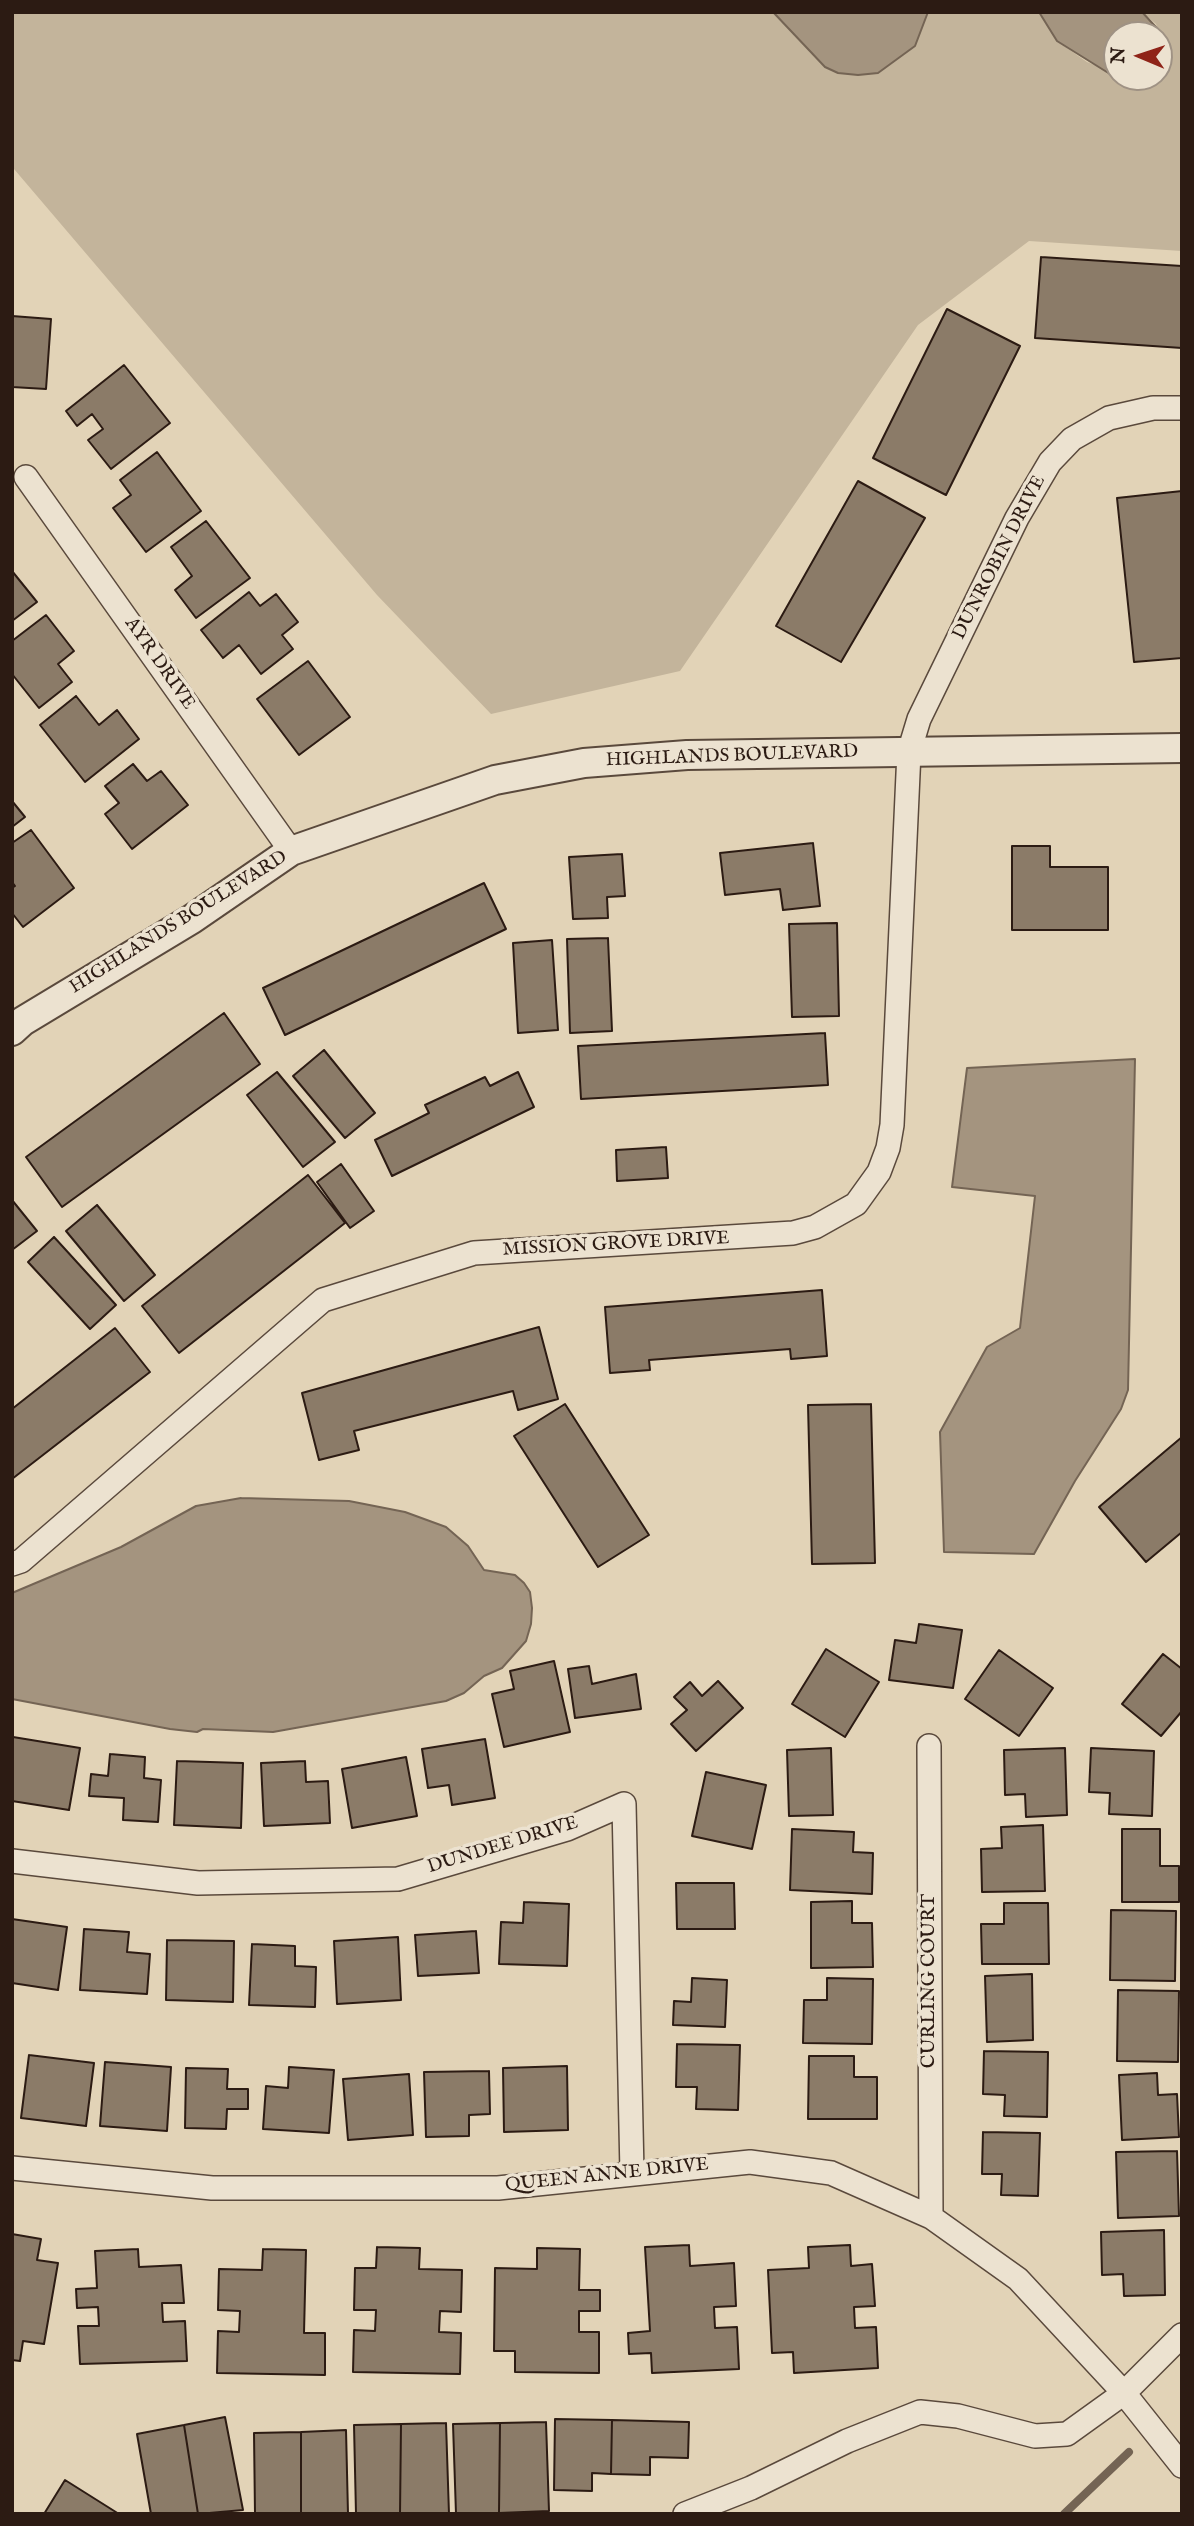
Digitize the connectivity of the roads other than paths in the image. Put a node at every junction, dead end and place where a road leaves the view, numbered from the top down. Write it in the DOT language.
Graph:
graph roads {
  1 [pos="1182,408"];
  2 [pos="26,477"];
  3 [pos="1182,748"];
  4 [pos="909,752"];
  5 [pos="292,851"];
  6 [pos="16,1019"];
  7 [pos="12,1564"];
  8 [pos="929,1746"];
  9 [pos="12,1861"];
  10 [pos="12,2168"];
  11 [pos="632,2173"];
  12 [pos="931,2217"];
  13 [pos="1182,2336"];
  14 [pos="1124,2393"];
  15 [pos="1182,2466"];
  16 [pos="685,2514"];
  1 -- 4 [label="street, DUNROBIN DRIVE"];
  2 -- 5 [label="street, AYR DRIVE"];
  3 -- 4 [label="street, HIGHLANDS BOULEVARD"];
  4 -- 5 [label="street, HIGHLANDS BOULEVARD"];
  4 -- 7 [label="street, MISSION GROVE DRIVE"];
  5 -- 6 [label="street, HIGHLANDS BOULEVARD"];
  8 -- 12 [label="street, CURLING COURT"];
  9 -- 11 [label="street, DUNDEE DRIVE"];
  10 -- 11 [label="street, QUEEN ANNE DRIVE"];
  11 -- 12 [label="street, QUEEN ANNE DRIVE"];
  12 -- 14 [label="street, QUEEN ANNE DRIVE"];
  13 -- 14 [label="street"];
  14 -- 15 [label="street, QUEEN ANNE DRIVE"];
  14 -- 16 [label="street"];
}
